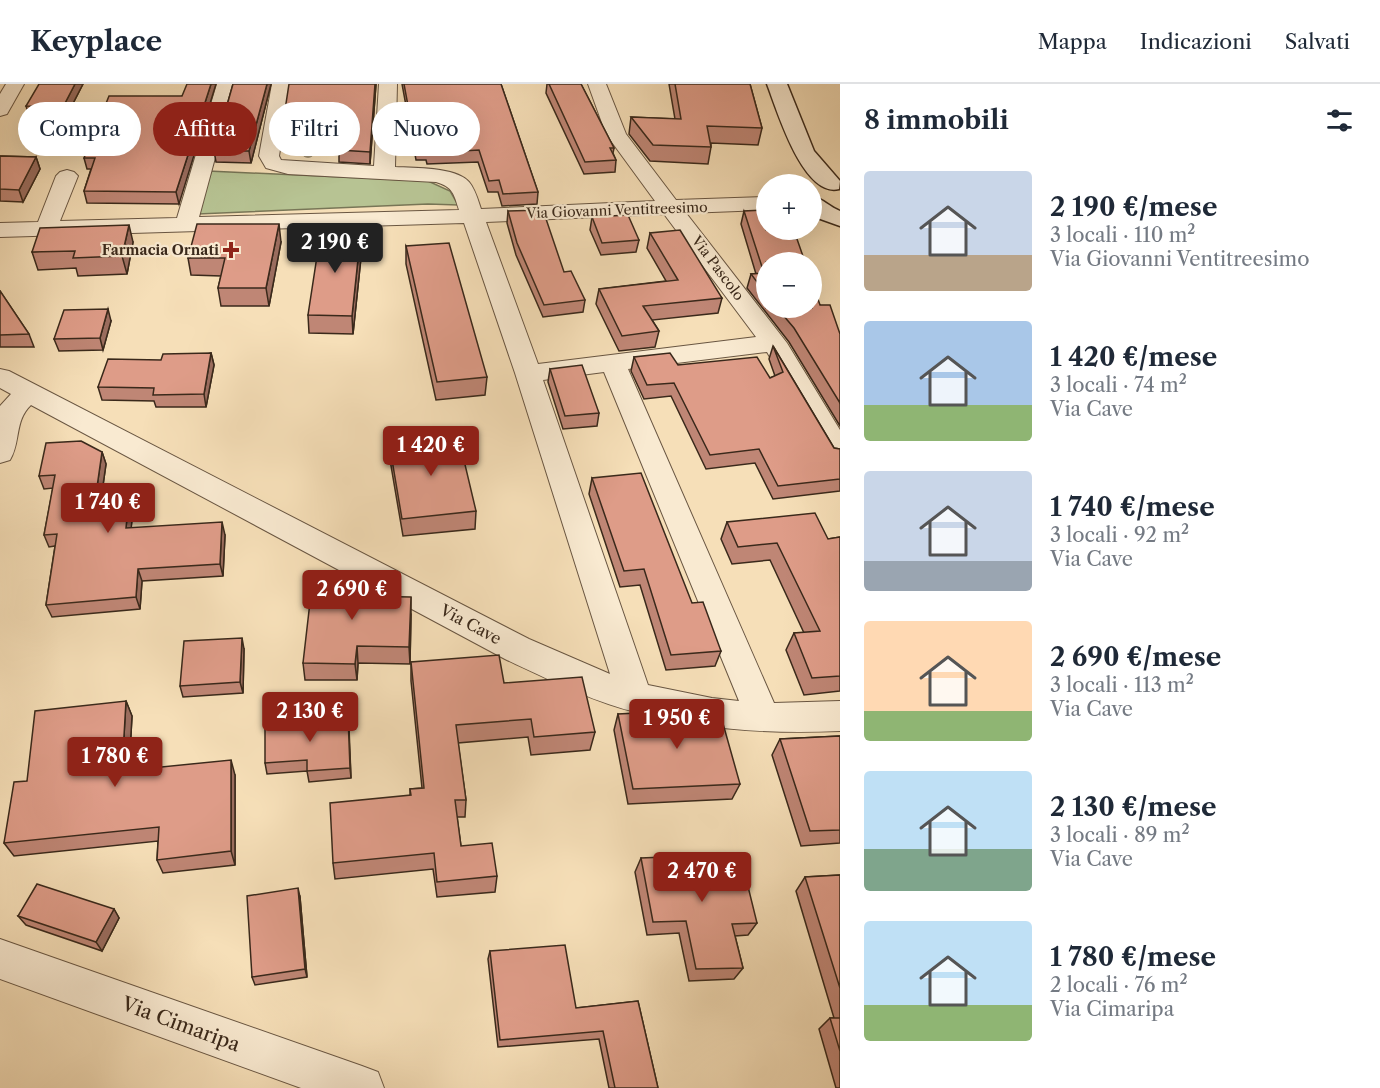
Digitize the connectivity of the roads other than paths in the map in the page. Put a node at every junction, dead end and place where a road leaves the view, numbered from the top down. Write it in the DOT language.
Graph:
graph roads {
  1 [pos="15,84"];
  2 [pos="226,84"];
  3 [pos="282,84"];
  4 [pos="388,84"];
  5 [pos="597,84"];
  6 [pos="777,84"];
  7 [pos="0,110"];
  8 [pos="384,172"];
  9 [pos="67,176"];
  10 [pos="828,187"];
  11 [pos="756,204"];
  12 [pos="671,208"];
  13 [pos="822,213"];
  14 [pos="472,216"];
  15 [pos="186,225"];
  16 [pos="838,226"];
  17 [pos="46,229"];
  18 [pos="0,230"];
  19 [pos="774,343"];
  20 [pos="613,364"];
  21 [pos="528,373"];
  22 [pos="0,377"];
  23 [pos="30,393"];
  24 [pos="0,453"];
  25 [pos="840,453"];
  26 [pos="635,698"];
  27 [pos="840,716"];
  28 [pos="763,718"];
  29 [pos="0,959"];
  30 [pos="362,1088"];
  1 -- 7 [label="street"];
  2 -- 15 [label="street"];
  3 -- 8 [label="street"];
  4 -- 8 [label="street"];
  5 -- 12 [label="street, Via Pascolo"];
  6 -- 10 [label="street"];
  8 -- 14 [label="street"];
  9 -- 17 [label="street"];
  11 -- 12 [label="street, Via Giovanni Ventitreesimo"];
  12 -- 14 [label="street, Via Giovanni Ventitreesimo"];
  12 -- 19 [label="street, Via Pascolo"];
  13 -- 16 [label="street"];
  14 -- 15 [label="street, Via Giovanni Ventitreesimo"];
  14 -- 21 [label="street"];
  15 -- 17 [label="street, Via Giovanni Ventitreesimo"];
  17 -- 18 [label="street, Via Giovanni Ventitreesimo"];
  19 -- 20 [label="street"];
  19 -- 25 [label="street, Via Pascolo"];
  20 -- 21 [label="street"];
  20 -- 28 [label="street"];
  21 -- 26 [label="street"];
  22 -- 23 [label="street, Via Cave"];
  23 -- 24 [label="street"];
  23 -- 26 [label="street, Via Cave"];
  26 -- 28 [label="street, Via Cave"];
  27 -- 28 [label="street, Via Cave"];
  29 -- 30 [label="street, Via Cimaripa"];
}
